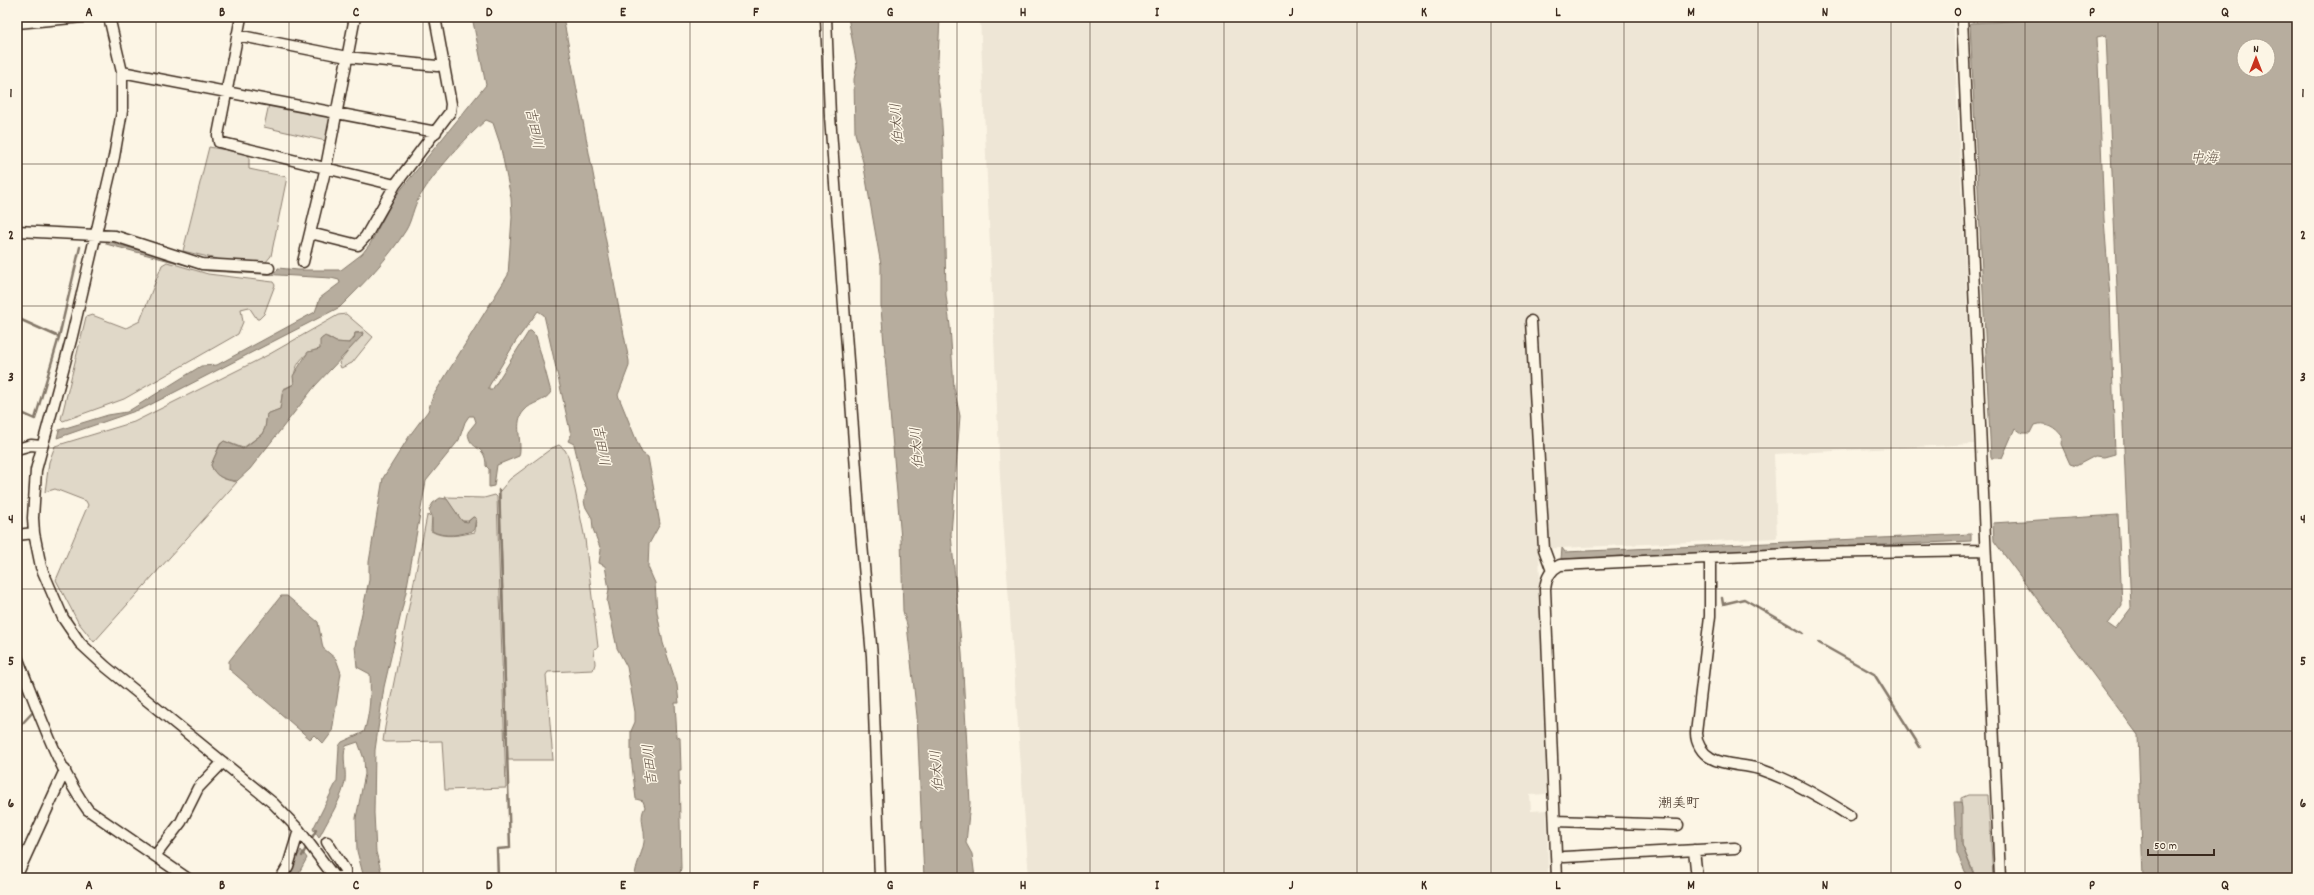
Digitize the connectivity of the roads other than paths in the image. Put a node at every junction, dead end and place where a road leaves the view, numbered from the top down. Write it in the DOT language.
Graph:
graph roads {
  1 [pos="83,17"];
  2 [pos="109,17"];
  3 [pos="241,17"];
  4 [pos="355,17"];
  5 [pos="435,17"];
  6 [pos="826,17"];
  7 [pos="1962,17"];
  8 [pos="17,23"];
  9 [pos="237,35"];
  10 [pos="347,57"];
  11 [pos="444,64"];
  12 [pos="122,72"];
  13 [pos="226,92"];
  14 [pos="336,112"];
  15 [pos="436,132"];
  16 [pos="326,167"];
  17 [pos="395,184"];
  18 [pos="17,231"];
  19 [pos="310,233"];
  20 [pos="96,236"];
  21 [pos="304,262"];
  22 [pos="269,268"];
  23 [pos="1531,321"];
  24 [pos="41,446"];
  25 [pos="17,449"];
  26 [pos="34,533"];
  27 [pos="17,535"];
  28 [pos="1985,550"];
  29 [pos="1710,558"];
  30 [pos="1552,571"];
  31 [pos="17,657"];
  32 [pos="223,762"];
  33 [pos="65,770"];
  34 [pos="1850,816"];
  35 [pos="1555,821"];
  36 [pos="1678,825"];
  37 [pos="302,834"];
  38 [pos="326,842"];
  39 [pos="1735,848"];
  40 [pos="1694,850"];
  41 [pos="155,856"];
  42 [pos="1564,857"];
  43 [pos="17,875"];
  44 [pos="187,878"];
  45 [pos="281,878"];
  46 [pos="336,878"];
  47 [pos="880,878"];
  48 [pos="1557,878"];
  49 [pos="1697,878"];
  50 [pos="2000,878"];
  1 -- 8 [label="street"];
  2 -- 12 [label="street"];
  3 -- 9 [label="street"];
  4 -- 10 [label="street"];
  5 -- 11 [label="street"];
  6 -- 47 [label="street"];
  7 -- 28 [label="street"];
  9 -- 10 [label="street"];
  9 -- 13 [label="street"];
  10 -- 11 [label="street"];
  10 -- 14 [label="street"];
  11 -- 15 [label="street"];
  12 -- 13 [label="street"];
  12 -- 20 [label="street"];
  13 -- 14 [label="street"];
  13 -- 16 [label="street"];
  14 -- 15 [label="street"];
  14 -- 16 [label="street"];
  15 -- 17 [label="street"];
  16 -- 17 [label="street"];
  16 -- 19 [label="street"];
  17 -- 19 [label="street"];
  18 -- 20 [label="street"];
  19 -- 21 [label="street"];
  20 -- 22 [label="street"];
  20 -- 24 [label="street"];
  23 -- 30 [label="street"];
  24 -- 25 [label="street"];
  24 -- 26 [label="street"];
  26 -- 27 [label="street"];
  26 -- 32 [label="street"];
  28 -- 29 [label="street"];
  28 -- 50 [label="street"];
  29 -- 30 [label="street"];
  29 -- 34 [label="street"];
  30 -- 35 [label="street"];
  31 -- 33 [label="street"];
  32 -- 37 [label="street"];
  32 -- 41 [label="street"];
  33 -- 41 [label="street"];
  33 -- 43 [label="street"];
  35 -- 36 [label="street"];
  35 -- 48 [label="street"];
  37 -- 45 [label="street"];
  37 -- 46 [label="street"];
  38 -- 46 [label="street"];
  39 -- 40 [label="street"];
  40 -- 42 [label="street"];
  40 -- 49 [label="street"];
  41 -- 44 [label="street"];
}
